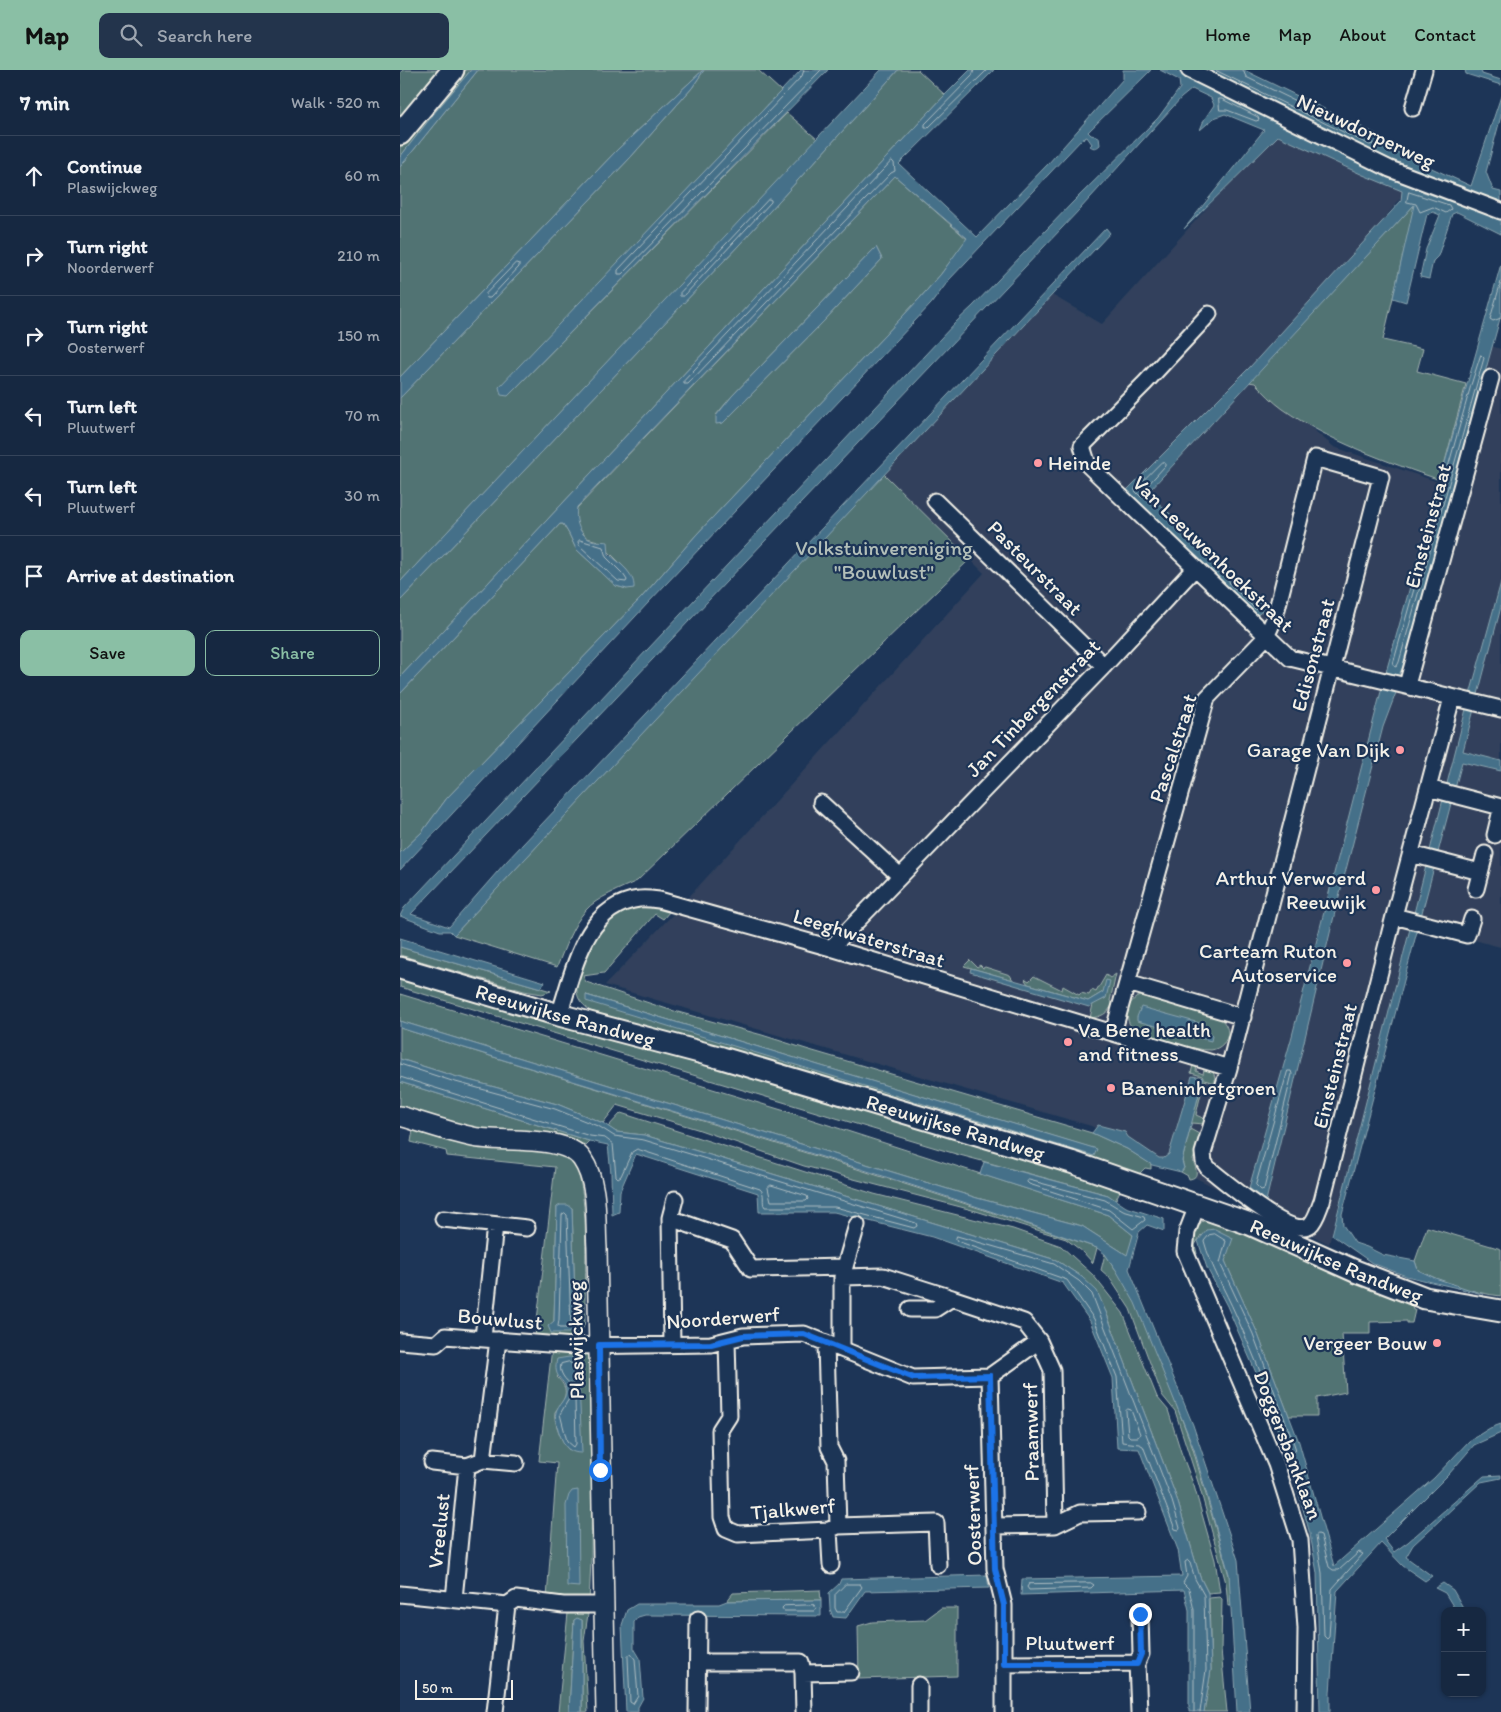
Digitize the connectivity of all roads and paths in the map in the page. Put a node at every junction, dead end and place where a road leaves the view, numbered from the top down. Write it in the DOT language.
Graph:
graph roads {
  1 [pos="452,70"];
  2 [pos="1189,70"];
  3 [pos="1424,70"];
  4 [pos="1413,108"];
  5 [pos="400,134"];
  6 [pos="1501,211"];
  7 [pos="1209,314"];
  8 [pos="1491,378"];
  9 [pos="1316,458"];
  10 [pos="935,501"];
  11 [pos="1195,568"];
  12 [pos="1266,637"];
  13 [pos="1104,666"];
  14 [pos="1331,667"];
  15 [pos="1403,684"];
  16 [pos="1457,700"];
  17 [pos="1501,709"];
  18 [pos="1428,788"];
  19 [pos="821,803"];
  20 [pos="1501,807"];
  21 [pos="1501,810"];
  22 [pos="1495,836"];
  23 [pos="1411,854"];
  24 [pos="1485,854"];
  25 [pos="1480,872"];
  26 [pos="900,876"];
  27 [pos="1476,889"];
  28 [pos="1394,916"];
  29 [pos="1472,919"];
  30 [pos="831,948"];
  31 [pos="400,968"];
  32 [pos="1128,983"];
  33 [pos="559,1015"];
  34 [pos="1242,1017"];
  35 [pos="1113,1033"];
  36 [pos="1229,1068"];
  37 [pos="400,1116"];
  38 [pos="675,1199"];
  39 [pos="1197,1206"];
  40 [pos="670,1218"];
  41 [pos="443,1219"];
  42 [pos="495,1225"];
  43 [pos="857,1225"];
  44 [pos="1310,1225"];
  45 [pos="527,1228"];
  46 [pos="843,1272"];
  47 [pos="952,1298"];
  48 [pos="910,1309"];
  49 [pos="1501,1311"];
  50 [pos="490,1339"];
  51 [pos="400,1341"];
  52 [pos="727,1341"];
  53 [pos="1039,1341"];
  54 [pos="672,1344"];
  55 [pos="826,1344"];
  56 [pos="599,1345"];
  57 [pos="842,1349"];
  58 [pos="990,1376"];
  59 [pos="483,1460"];
  60 [pos="432,1462"];
  61 [pos="516,1464"];
  62 [pos="467,1466"];
  63 [pos="1138,1512"];
  64 [pos="1055,1525"];
  65 [pos="995,1526"];
  66 [pos="833,1528"];
  67 [pos="938,1564"];
  68 [pos="831,1565"];
  69 [pos="400,1594"];
  70 [pos="454,1599"];
  71 [pos="507,1605"];
  72 [pos="603,1605"];
  73 [pos="1140,1614"];
  74 [pos="698,1619"];
  75 [pos="698,1662"];
  76 [pos="1004,1664"];
  77 [pos="1137,1664"];
  78 [pos="802,1667"];
  79 [pos="851,1672"];
  80 [pos="919,1685"];
  81 [pos="495,1712"];
  82 [pos="606,1712"];
  83 [pos="697,1712"];
  84 [pos="804,1712"];
  85 [pos="919,1712"];
  86 [pos="1004,1712"];
  87 [pos="1139,1712"];
  88 [pos="1305,1712"];
  1 -- 5 [label="main road"];
  2 -- 6 [label="street, Nieuwdorperweg"];
  3 -- 4 [label="street"];
  7 -- 11 [label="street, Van Leeuwenhoekstraat"];
  8 -- 15 [label="street, Einsteinstraat"];
  9 -- 12 [label="street, Pascalstraat"];
  9 -- 14 [label="street, Edisonstraat"];
  10 -- 13 [label="street, Pasteurstraat"];
  11 -- 12 [label="street, Van Leeuwenhoekstraat"];
  11 -- 13 [label="street, Jan Tinbergenstraat"];
  12 -- 14 [label="street, Van Leeuwenhoekstraat"];
  12 -- 32 [label="street, Pascalstraat"];
  13 -- 26 [label="street, Jan Tinbergenstraat"];
  14 -- 15 [label="street, Van Leeuwenhoekstraat"];
  14 -- 34 [label="street, Edisonstraat"];
  15 -- 16 [label="street, Van Leeuwenhoekstraat"];
  16 -- 17 [label="street"];
  16 -- 18 [label="street, Einsteinstraat"];
  18 -- 20 [label="street"];
  18 -- 23 [label="street, Einsteinstraat"];
  19 -- 26 [label="street"];
  21 -- 22 [label="street"];
  23 -- 25 [label="street"];
  23 -- 28 [label="street, Einsteinstraat"];
  24 -- 25 [label="street"];
  25 -- 27 [label="street"];
  26 -- 30 [label="street, Jan Tinbergenstraat"];
  28 -- 29 [label="street"];
  28 -- 44 [label="street, Einsteinstraat"];
  30 -- 33 [label="street, Leeghwaterstraat"];
  30 -- 35 [label="street, Leeghwaterstraat"];
  31 -- 33 [label="main road, Reeuwijkse Randweg"];
  32 -- 34 [label="street"];
  32 -- 35 [label="street, Pascalstraat"];
  33 -- 39 [label="main road, Reeuwijkse Randweg"];
  34 -- 36 [label="street, Edisonstraat"];
  35 -- 36 [label="street, Leeghwaterstraat"];
  36 -- 44 [label="street, Edisonstraat"];
  37 -- 56 [label="street, Plaswijckweg"];
  38 -- 40 [label="street"];
  39 -- 49 [label="main road, Reeuwijkse Randweg"];
  39 -- 88 [label="street, Doggersbanklaan"];
  40 -- 46 [label="street, Praamwerf"];
  40 -- 54 [label="street"];
  41 -- 42 [label="street"];
  42 -- 45 [label="street"];
  42 -- 50 [label="street"];
  43 -- 46 [label="street"];
  46 -- 47 [label="street, Praamwerf"];
  46 -- 57 [label="street"];
  47 -- 48 [label="street"];
  47 -- 53 [label="street, Praamwerf"];
  50 -- 51 [label="street, Bouwlust"];
  50 -- 56 [label="street, Bouwlust"];
  50 -- 59 [label="street"];
  52 -- 54 [label="street, Noorderwerf"];
  52 -- 55 [label="street, Noorderwerf"];
  52 -- 66 [label="street, Tjalkwerf"];
  53 -- 58 [label="street"];
  53 -- 64 [label="street, Praamwerf"];
  54 -- 56 [label="street, Noorderwerf"];
  55 -- 57 [label="street, Noorderwerf"];
  55 -- 66 [label="street"];
  56 -- 72 [label="street, Plaswijckweg"];
  57 -- 58 [label="street, Noorderwerf"];
  58 -- 65 [label="street, Oosterwerf"];
  59 -- 61 [label="street, Vreelust"];
  59 -- 62 [label="street, Vreelust"];
  60 -- 62 [label="street, Vreelust"];
  62 -- 70 [label="street, Vreelust"];
  63 -- 64 [label="street"];
  64 -- 65 [label="street"];
  65 -- 76 [label="street, Oosterwerf"];
  66 -- 67 [label="street, Tjalkwerf"];
  66 -- 68 [label="street"];
  69 -- 70 [label="street, Vreelust"];
  70 -- 71 [label="street, Vreelust"];
  71 -- 72 [label="street, Vreelust"];
  71 -- 81 [label="street"];
  72 -- 82 [label="street, Plaswijckweg"];
  73 -- 77 [label="street, Pluutwerf"];
  74 -- 75 [label="street"];
  75 -- 78 [label="street"];
  75 -- 83 [label="street"];
  76 -- 77 [label="street, Pluutwerf"];
  76 -- 86 [label="street, Oosterwerf"];
  77 -- 87 [label="street, Pluutwerf"];
  78 -- 79 [label="street"];
  78 -- 84 [label="street"];
  80 -- 85 [label="street"];
}
